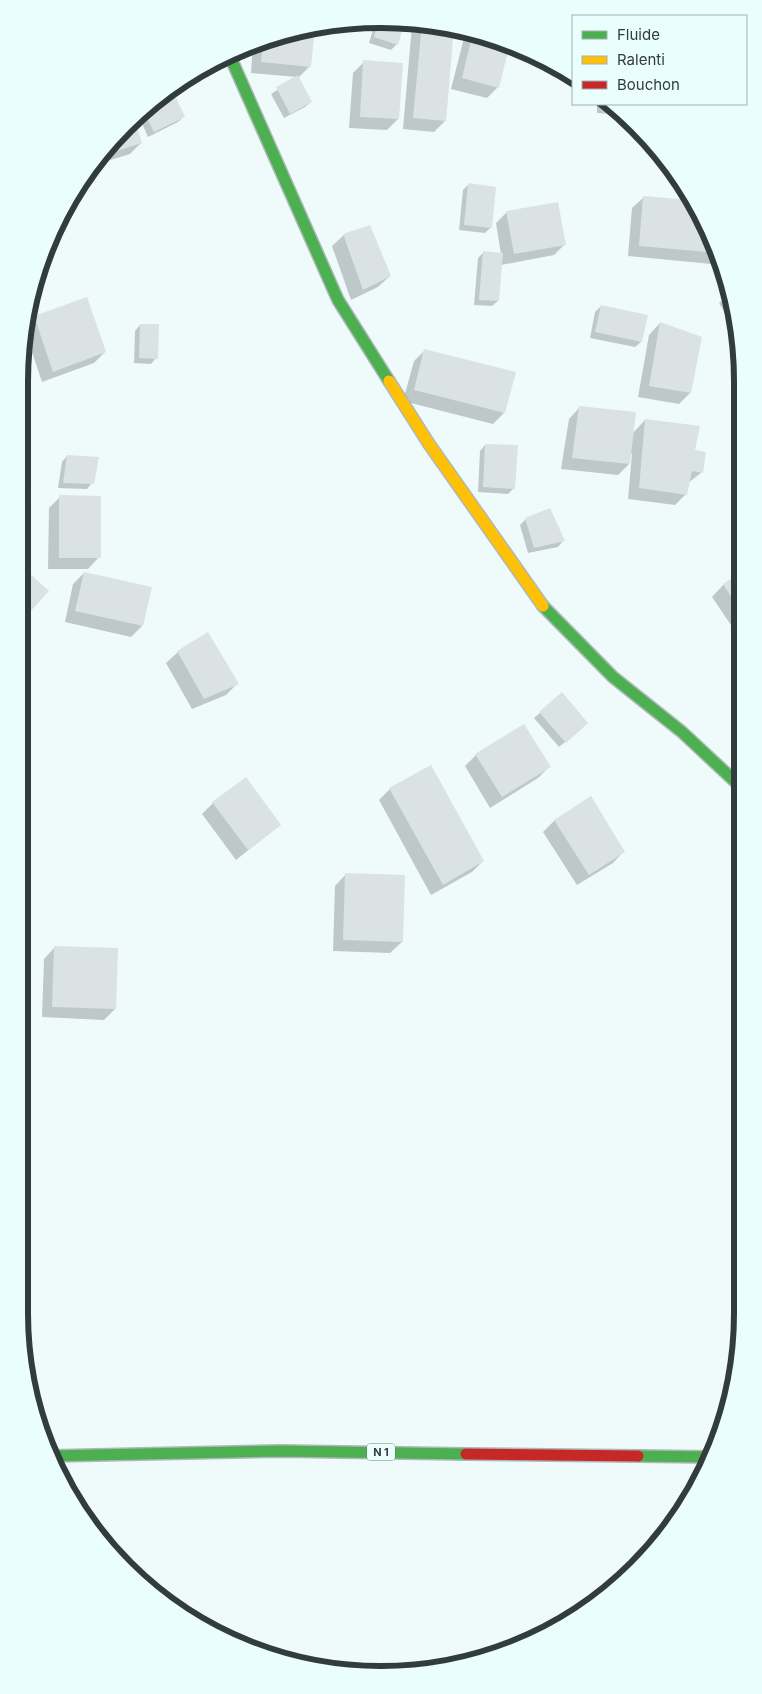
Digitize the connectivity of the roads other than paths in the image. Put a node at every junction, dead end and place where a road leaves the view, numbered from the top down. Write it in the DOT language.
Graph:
graph roads {
  1 [pos="232,61"];
  2 [pos="734,781"];
  3 [pos="58,1456"];
  4 [pos="704,1457"];
  1 -- 2 [label="main road"];
  3 -- 4 [label="main road, N 1"];
}
